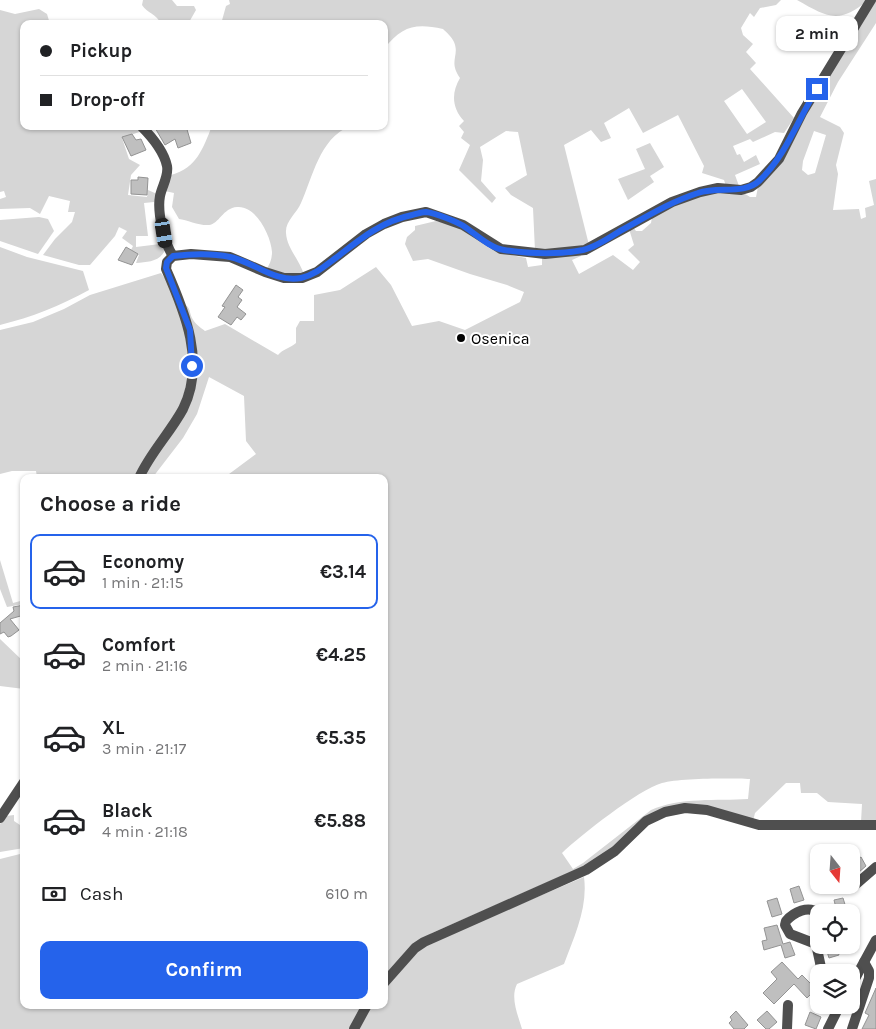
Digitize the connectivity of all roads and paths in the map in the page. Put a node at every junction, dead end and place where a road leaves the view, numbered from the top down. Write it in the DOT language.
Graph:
graph roads {
  1 [pos="871,0"];
  2 [pos="145,130"];
  3 [pos="173,256"];
  4 [pos="142,474"];
  5 [pos="20,788"];
  6 [pos="0,818"];
  7 [pos="876,825"];
  8 [pos="876,866"];
  9 [pos="860,881"];
  10 [pos="810,910"];
  11 [pos="810,940"];
  12 [pos="876,940"];
  13 [pos="864,962"];
  14 [pos="860,969"];
  15 [pos="388,978"];
  16 [pos="788,1005"];
  17 [pos="366,1009"];
  18 [pos="831,1014"];
  19 [pos="834,1014"];
  20 [pos="832,1018"];
  21 [pos="354,1029"];
  22 [pos="787,1029"];
  23 [pos="828,1029"];
  24 [pos="852,1029"];
  1 -- 3 [label="street"];
  2 -- 3 [label="street"];
  3 -- 4 [label="street"];
  5 -- 6 [label="street"];
  7 -- 15 [label="street"];
  8 -- 9 [label="street"];
  10 -- 11 [label="street"];
  12 -- 13 [label="street"];
  13 -- 14 [label="street"];
  13 -- 24 [label="street"];
  16 -- 22 [label="street"];
  17 -- 21 [label="street"];
  18 -- 20 [label="street"];
  19 -- 20 [label="street"];
  20 -- 23 [label="street"];
}
